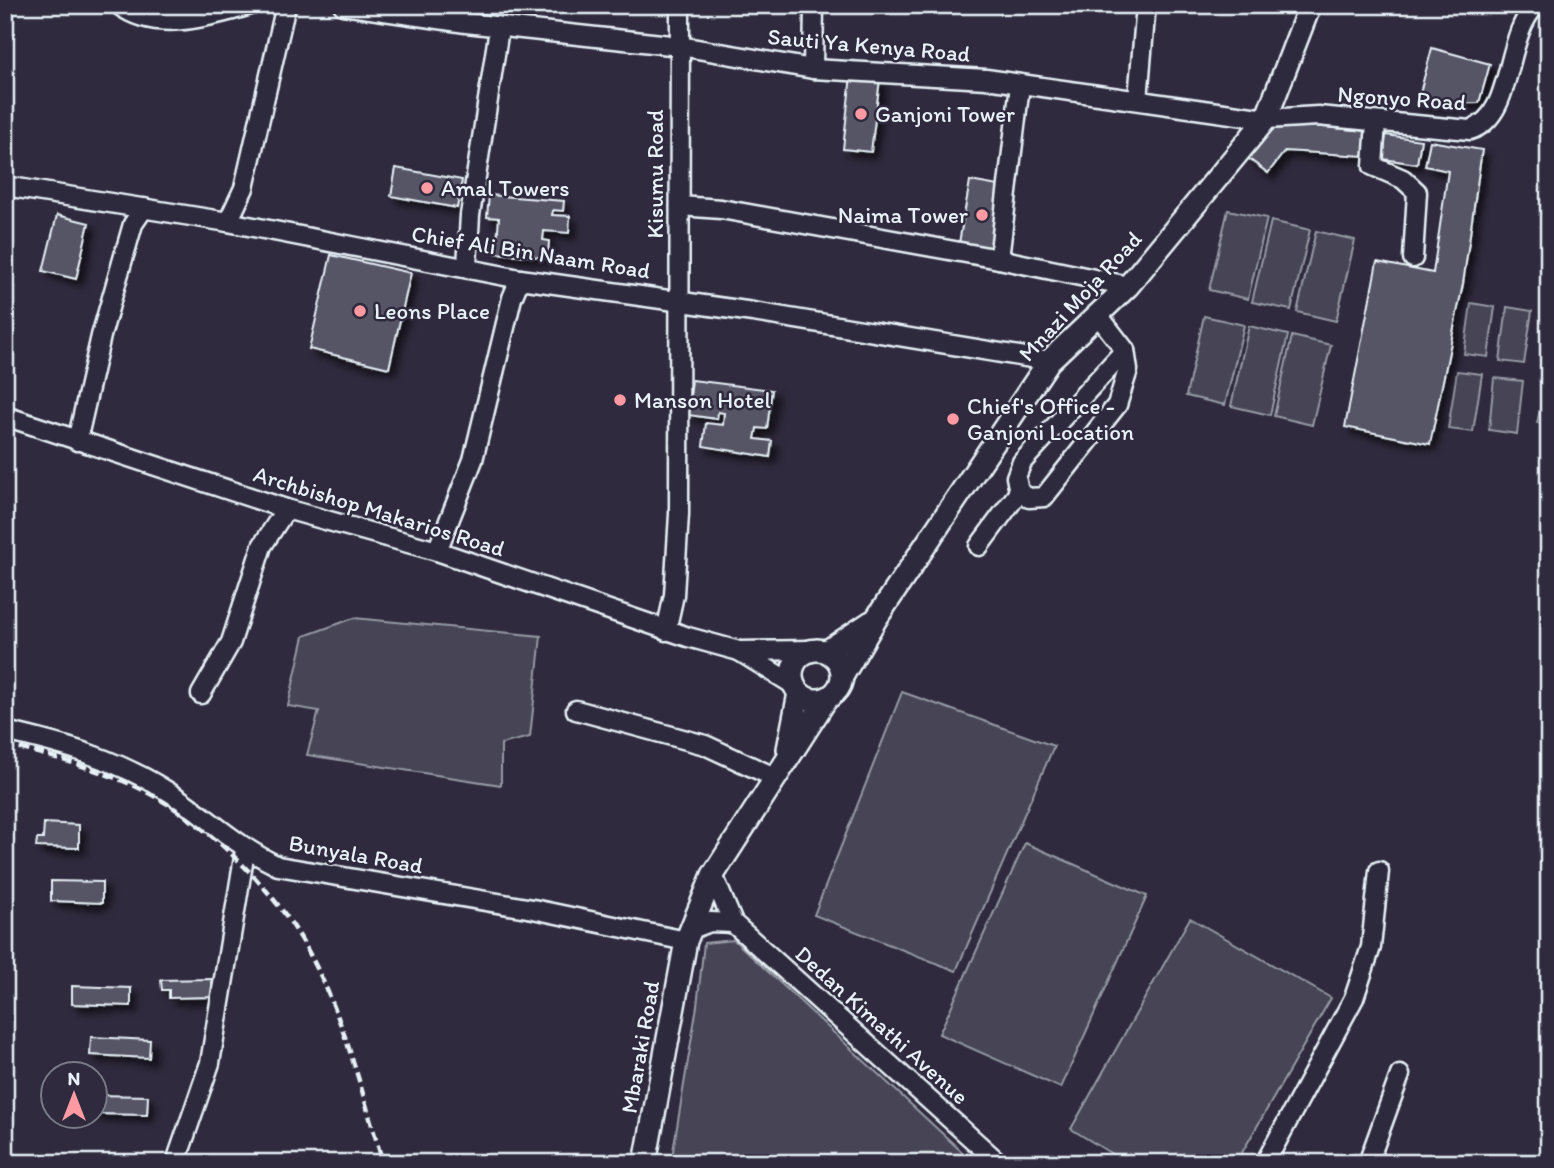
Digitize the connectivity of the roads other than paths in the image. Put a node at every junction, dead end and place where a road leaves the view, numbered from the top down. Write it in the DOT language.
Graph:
graph roads {
  1 [pos="251,5"];
  2 [pos="286,5"];
  3 [pos="343,5"];
  4 [pos="680,5"];
  5 [pos="814,5"];
  6 [pos="1146,5"];
  7 [pos="1310,5"];
  8 [pos="1536,5"];
  9 [pos="124,7"];
  10 [pos="503,27"];
  11 [pos="680,46"];
  12 [pos="813,69"];
  13 [pos="1020,85"];
  14 [pos="1138,99"];
  15 [pos="1266,119"];
  16 [pos="1376,122"];
  17 [pos="5,186"];
  18 [pos="680,206"];
  19 [pos="144,208"];
  20 [pos="228,222"];
  21 [pos="1413,258"];
  22 [pos="999,259"];
  23 [pos="467,266"];
  24 [pos="520,279"];
  25 [pos="1128,286"];
  26 [pos="678,301"];
  27 [pos="1098,315"];
  28 [pos="1125,350"];
  29 [pos="1049,361"];
  30 [pos="5,416"];
  31 [pos="76,441"];
  32 [pos="1019,492"];
  33 [pos="286,509"];
  34 [pos="979,546"];
  35 [pos="437,551"];
  36 [pos="674,595"];
  37 [pos="876,619"];
  38 [pos="666,631"];
  39 [pos="688,638"];
  40 [pos="739,651"];
  41 [pos="820,651"];
  42 [pos="843,675"];
  43 [pos="797,689"];
  44 [pos="201,694"];
  45 [pos="827,698"];
  46 [pos="576,710"];
  47 [pos="5,731"];
  48 [pos="781,770"];
  49 [pos="246,851"];
  50 [pos="1379,871"];
  51 [pos="713,875"];
  52 [pos="733,923"];
  53 [pos="688,935"];
  54 [pos="1400,1075"];
  55 [pos="178,1156"];
  56 [pos="645,1163"];
  57 [pos="999,1163"];
  58 [pos="1265,1163"];
  59 [pos="1368,1163"];
  1 -- 9 [label="street"];
  2 -- 20 [label="street"];
  3 -- 10 [label="street, Sauti Ya Kenya Road"];
  4 -- 11 [label="street, Kisumu Road"];
  5 -- 12 [label="street"];
  6 -- 14 [label="street"];
  7 -- 15 [label="main road, Mnazi Moja Road"];
  8 -- 16 [label="street, Ngonyo Road"];
  10 -- 11 [label="street, Sauti Ya Kenya Road"];
  10 -- 23 [label="street"];
  11 -- 12 [label="street, Sauti Ya Kenya Road"];
  11 -- 18 [label="street, Kisumu Road"];
  12 -- 13 [label="street, Sauti Ya Kenya Road"];
  13 -- 14 [label="street, Sauti Ya Kenya Road"];
  13 -- 22 [label="street"];
  14 -- 15 [label="street, Sauti Ya Kenya Road"];
  15 -- 16 [label="street, Ngonyo Road"];
  15 -- 25 [label="main road, Mnazi Moja Road"];
  16 -- 21 [label="street"];
  17 -- 19 [label="street, Chief Ali Bin Naam Road"];
  18 -- 22 [label="street"];
  18 -- 26 [label="street, Kisumu Road"];
  19 -- 20 [label="street, Chief Ali Bin Naam Road"];
  19 -- 31 [label="street"];
  20 -- 23 [label="street, Chief Ali Bin Naam Road"];
  22 -- 25 [label="street"];
  23 -- 24 [label="street, Chief Ali Bin Naam Road"];
  24 -- 26 [label="street, Chief Ali Bin Naam Road"];
  24 -- 35 [label="street"];
  25 -- 27 [label="main road, Mnazi Moja Road"];
  26 -- 29 [label="street, Chief Ali Bin Naam Road"];
  26 -- 36 [label="street, Kisumu Road"];
  27 -- 28 [label="street"];
  27 -- 29 [label="main road, Mnazi Moja Road"];
  28 -- 32 [label="street"];
  28 -- 32 [label="street"];
  29 -- 37 [label="main road, Mnazi Moja Road"];
  30 -- 31 [label="street, Archbishop Makarios Road"];
  31 -- 33 [label="street, Archbishop Makarios Road"];
  32 -- 34 [label="street"];
  33 -- 35 [label="street, Archbishop Makarios Road"];
  33 -- 44 [label="street"];
  35 -- 38 [label="street, Archbishop Makarios Road"];
  36 -- 38 [label="street, Kisumu Road"];
  36 -- 39 [label="street, Kisumu Road"];
  37 -- 41 [label="main road"];
  37 -- 42 [label="main road, Mnazi Moja Road"];
  38 -- 39 [label="street, Archbishop Makarios Road"];
  39 -- 40 [label="street, Archbishop Makarios Road"];
  40 -- 41 [label="street"];
  40 -- 43 [label="street"];
  41 -- 42 [label="main road"];
  41 -- 43 [label="main road"];
  42 -- 45 [label="main road"];
  43 -- 45 [label="main road"];
  43 -- 48 [label="main road"];
  45 -- 48 [label="main road"];
  46 -- 48 [label="street"];
  47 -- 49 [label="street, Bunyala Road"];
  48 -- 51 [label="main road"];
  49 -- 53 [label="street, Bunyala Road"];
  49 -- 55 [label="street"];
  50 -- 58 [label="street"];
  51 -- 52 [label="street, Dedan Kimathi Avenue"];
  51 -- 53 [label="main road"];
  52 -- 53 [label="street"];
  52 -- 57 [label="street, Dedan Kimathi Avenue"];
  53 -- 56 [label="main road, Mbaraki Road"];
  54 -- 59 [label="street"];
}
